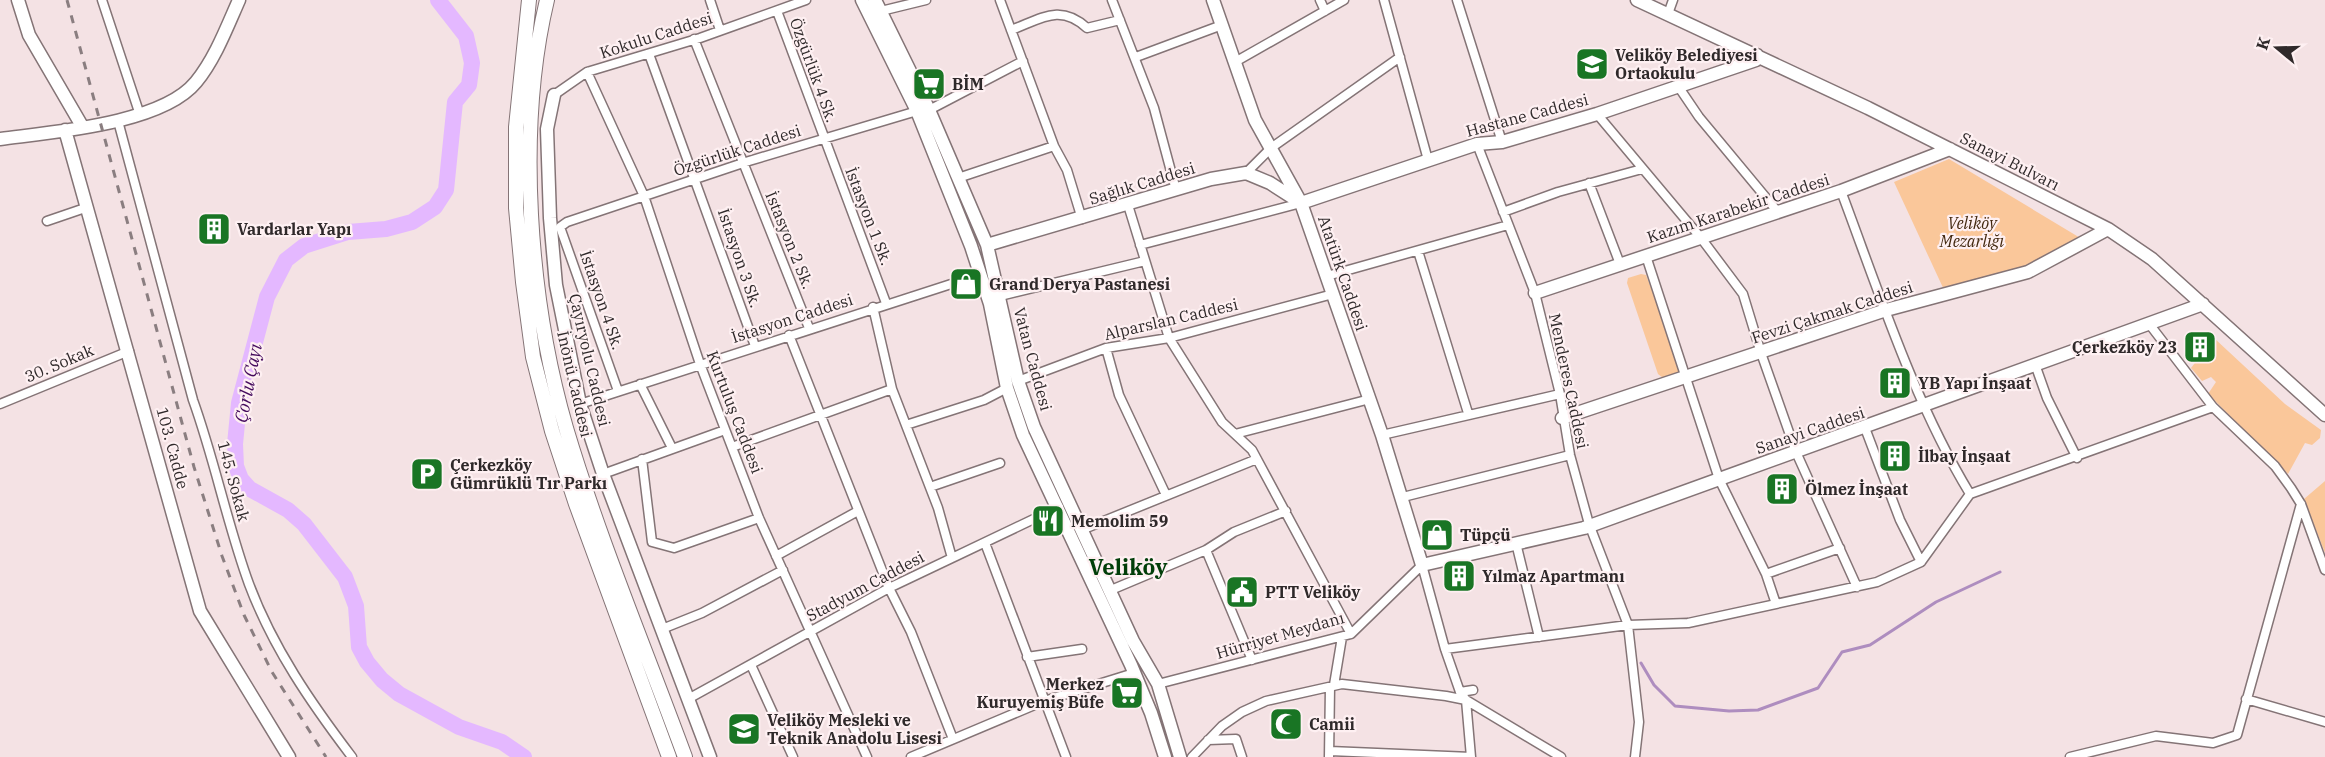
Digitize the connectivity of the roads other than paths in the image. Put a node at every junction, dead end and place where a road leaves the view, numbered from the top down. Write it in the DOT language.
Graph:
graph roads {
  1 [pos="18,0"];
  2 [pos="102,0"];
  3 [pos="239,0"];
  4 [pos="710,0"];
  5 [pos="806,0"];
  6 [pos="862,0"];
  7 [pos="926,0"];
  8 [pos="1000,0"];
  9 [pos="1112,0"];
  10 [pos="1213,0"];
  11 [pos="1320,0"];
  12 [pos="1344,0"];
  13 [pos="1384,0"];
  14 [pos="1457,0"];
  15 [pos="1637,0"];
  16 [pos="1677,0"];
  17 [pos="528,1"];
  18 [pos="546,3"];
  19 [pos="878,5"];
  20 [pos="777,11"];
  21 [pos="1325,11"];
  22 [pos="1668,14"];
  23 [pos="1120,20"];
  24 [pos="1222,25"];
  25 [pos="720,30"];
  26 [pos="1011,30"];
  27 [pos="694,39"];
  28 [pos="648,54"];
  29 [pos="1757,55"];
  30 [pos="1136,57"];
  31 [pos="1400,57"];
  32 [pos="1023,61"];
  33 [pos="1235,62"];
  34 [pos="587,72"];
  35 [pos="1678,86"];
  36 [pos="554,95"];
  37 [pos="923,110"];
  38 [pos="1597,114"];
  39 [pos="140,115"];
  40 [pos="118,121"];
  41 [pos="82,126"];
  42 [pos="65,130"];
  43 [pos="0,139"];
  44 [pos="824,139"];
  45 [pos="1502,142"];
  46 [pos="1477,144"];
  47 [pos="1054,146"];
  48 [pos="1271,148"];
  49 [pos="1950,149"];
  50 [pos="1428,160"];
  51 [pos="743,163"];
  52 [pos="1642,169"];
  53 [pos="1246,173"];
  54 [pos="958,178"];
  55 [pos="696,179"];
  56 [pos="1589,183"];
  57 [pos="1176,190"];
  58 [pos="1841,191"];
  59 [pos="644,196"];
  60 [pos="1301,202"];
  61 [pos="1128,206"];
  62 [pos="88,207"];
  63 [pos="1777,211"];
  64 [pos="1503,212"];
  65 [pos="1082,219"];
  66 [pos="47,221"];
  67 [pos="567,222"];
  68 [pos="1508,225"];
  69 [pos="2108,229"];
  70 [pos="1701,238"];
  71 [pos="1140,245"];
  72 [pos="989,251"];
  73 [pos="1418,251"];
  74 [pos="1646,256"];
  75 [pos="1145,261"];
  76 [pos="976,262"];
  77 [pos="1620,264"];
  78 [pos="979,275"];
  79 [pos="1327,276"];
  80 [pos="1535,293"];
  81 [pos="1333,294"];
  82 [pos="1000,296"];
  83 [pos="886,303"];
  84 [pos="2203,304"];
  85 [pos="873,308"];
  86 [pos="1886,310"];
  87 [pos="2150,325"];
  88 [pos="809,328"];
  89 [pos="789,335"];
  90 [pos="1169,338"];
  91 [pos="755,346"];
  92 [pos="1106,348"];
  93 [pos="129,351"];
  94 [pos="1761,353"];
  95 [pos="700,364"];
  96 [pos="2036,367"];
  97 [pos="1686,377"];
  98 [pos="1018,381"];
  99 [pos="640,384"];
  100 [pos="1007,388"];
  101 [pos="892,389"];
  102 [pos="618,392"];
  103 [pos="1560,394"];
  104 [pos="1370,399"];
  105 [pos="0,404"];
  106 [pos="580,404"];
  107 [pos="1926,406"];
  108 [pos="2213,407"];
  109 [pos="1468,413"];
  110 [pos="820,415"];
  111 [pos="2325,415"];
  112 [pos="1562,418"];
  113 [pos="906,425"];
  114 [pos="1865,428"];
  115 [pos="725,430"];
  116 [pos="1235,434"];
  117 [pos="1382,435"];
  118 [pos="732,447"];
  119 [pos="672,448"];
  120 [pos="1796,452"];
  121 [pos="1570,455"];
  122 [pos="2077,458"];
  123 [pos="642,459"];
  124 [pos="1257,459"];
  125 [pos="1000,463"];
  126 [pos="603,474"];
  127 [pos="1719,479"];
  128 [pos="930,487"];
  129 [pos="1970,494"];
  130 [pos="1166,495"];
  131 [pos="1403,497"];
  132 [pos="2301,504"];
  133 [pos="1059,507"];
  134 [pos="858,511"];
  135 [pos="1286,511"];
  136 [pos="759,518"];
  137 [pos="1590,524"];
  138 [pos="1083,529"];
  139 [pos="985,543"];
  140 [pos="1516,543"];
  141 [pos="1840,548"];
  142 [pos="1206,550"];
  143 [pos="776,555"];
  144 [pos="952,558"];
  145 [pos="1921,562"];
  146 [pos="1422,565"];
  147 [pos="783,570"];
  148 [pos="2325,570"];
  149 [pos="1766,574"];
  150 [pos="1857,587"];
  151 [pos="889,588"];
  152 [pos="1111,590"];
  153 [pos="1776,604"];
  154 [pos="1628,625"];
  155 [pos="662,629"];
  156 [pos="811,632"];
  157 [pos="1346,636"];
  158 [pos="1539,637"];
  159 [pos="1082,649"];
  160 [pos="1445,649"];
  161 [pos="1027,657"];
  162 [pos="1252,660"];
  163 [pos="751,665"];
  164 [pos="1134,673"];
  165 [pos="1158,684"];
  166 [pos="1332,686"];
  167 [pos="1473,690"];
  168 [pos="1460,692"];
  169 [pos="688,699"];
  170 [pos="2247,699"];
  171 [pos="1466,700"];
  172 [pos="1044,701"];
  173 [pos="2325,722"];
  174 [pos="953,739"];
  175 [pos="1208,740"];
  176 [pos="1329,754"];
  177 [pos="1359,754"];
  178 [pos="289,757"];
  179 [pos="352,757"];
  180 [pos="669,757"];
  181 [pos="685,757"];
  182 [pos="710,757"];
  183 [pos="793,757"];
  184 [pos="867,757"];
  185 [pos="911,757"];
  186 [pos="1066,757"];
  187 [pos="1165,757"];
  188 [pos="1180,757"];
  189 [pos="1192,757"];
  190 [pos="1242,757"];
  191 [pos="1471,757"];
  192 [pos="1561,757"];
  193 [pos="1635,757"];
  194 [pos="2070,757"];
  1 -- 41 [label="street"];
  2 -- 39 [label="street"];
  3 -- 39 [label="street"];
  4 -- 25 [label="street"];
  5 -- 20 [label="street, Kokulu Caddesi"];
  6 -- 37 [label="street, Vatan Caddesi"];
  7 -- 19 [label="street"];
  8 -- 26 [label="street"];
  9 -- 23 [label="street"];
  10 -- 24 [label="street, Atatürk Caddesi"];
  11 -- 21 [label="street"];
  12 -- 21 [label="street"];
  13 -- 31 [label="street"];
  14 -- 45 [label="street"];
  15 -- 22 [label="street, Sanayi Bulvarı"];
  16 -- 22 [label="street"];
  17 -- 180 [label="main road"];
  18 -- 181 [label="main road, İnönü Caddesi"];
  19 -- 37 [label="street, Vatan Caddesi"];
  20 -- 25 [label="street, Kokulu Caddesi"];
  20 -- 44 [label="street, Özgürlük 4 Sk."];
  21 -- 33 [label="street"];
  22 -- 29 [label="street, Sanayi Bulvarı"];
  23 -- 26 [label="street"];
  23 -- 30 [label="street"];
  24 -- 30 [label="street"];
  24 -- 33 [label="street, Atatürk Caddesi"];
  25 -- 27 [label="street, Kokulu Caddesi"];
  26 -- 32 [label="street"];
  27 -- 28 [label="street, Kokulu Caddesi"];
  27 -- 51 [label="street, İstasyon 2 Sk."];
  28 -- 34 [label="street, Kokulu Caddesi"];
  28 -- 55 [label="street, İstasyon 3 Sk."];
  29 -- 35 [label="street, Hastane Caddesi"];
  29 -- 49 [label="street, Sanayi Bulvarı"];
  30 -- 57 [label="street"];
  31 -- 48 [label="street"];
  31 -- 50 [label="street"];
  32 -- 37 [label="street, Özgürlük Caddesi"];
  32 -- 47 [label="street"];
  33 -- 48 [label="street, Atatürk Caddesi"];
  34 -- 36 [label="street, Kokulu Caddesi"];
  34 -- 59 [label="street, Kurtuluş Caddesi"];
  35 -- 38 [label="street, Hastane Caddesi"];
  35 -- 63 [label="street"];
  36 -- 106 [label="street, Çayıryolu Caddesi"];
  37 -- 44 [label="street, Özgürlük Caddesi"];
  37 -- 54 [label="street, Vatan Caddesi"];
  37 -- 76 [label="street, Vatan Caddesi"];
  38 -- 45 [label="street, Hastane Caddesi"];
  38 -- 52 [label="street"];
  39 -- 40 [label="street"];
  40 -- 41 [label="street"];
  40 -- 179 [label="street, 145. Sokak"];
  41 -- 42 [label="street"];
  42 -- 43 [label="street"];
  42 -- 62 [label="street, 103. Cadde"];
  44 -- 51 [label="street, Özgürlük Caddesi"];
  44 -- 83 [label="street, İstasyon 1 Sk."];
  45 -- 46 [label="street, Hastane Caddesi"];
  46 -- 50 [label="street, Hastane Caddesi"];
  46 -- 64 [label="street, Menderes Caddesi"];
  47 -- 54 [label="street"];
  47 -- 65 [label="street"];
  48 -- 53 [label="street"];
  48 -- 60 [label="street, Atatürk Caddesi"];
  49 -- 58 [label="street, Kazım Karabekir Caddesi"];
  49 -- 69 [label="street, Sanayi Bulvarı"];
  50 -- 60 [label="street, Hastane Caddesi"];
  51 -- 55 [label="street, Özgürlük Caddesi"];
  51 -- 88 [label="street, İstasyon 2 Sk."];
  52 -- 56 [label="street"];
  52 -- 70 [label="street"];
  53 -- 57 [label="street, Sağlık Caddesi"];
  53 -- 60 [label="street"];
  54 -- 72 [label="street, Vatan Caddesi"];
  55 -- 59 [label="street, Özgürlük Caddesi"];
  55 -- 91 [label="street, İstasyon 3 Sk."];
  56 -- 64 [label="street"];
  56 -- 77 [label="street"];
  57 -- 61 [label="street, Sağlık Caddesi"];
  58 -- 63 [label="street, Kazım Karabekir Caddesi"];
  58 -- 86 [label="street"];
  59 -- 67 [label="street, Özgürlük Caddesi"];
  59 -- 95 [label="street, Kurtuluş Caddesi"];
  60 -- 71 [label="street"];
  60 -- 79 [label="street, Atatürk Caddesi"];
  61 -- 65 [label="street, Sağlık Caddesi"];
  61 -- 71 [label="street"];
  62 -- 66 [label="street"];
  62 -- 93 [label="street, 103. Cadde"];
  63 -- 70 [label="street, Kazım Karabekir Caddesi"];
  64 -- 68 [label="street, Menderes Caddesi"];
  65 -- 72 [label="street, Sağlık Caddesi"];
  67 -- 102 [label="street, İstasyon 4 Sk."];
  68 -- 73 [label="street"];
  68 -- 80 [label="street, Menderes Caddesi"];
  69 -- 84 [label="street, Sanayi Bulvarı"];
  69 -- 86 [label="street, Fevzi Çakmak Caddesi"];
  70 -- 74 [label="street, Kazım Karabekir Caddesi"];
  70 -- 94 [label="street"];
  71 -- 75 [label="street"];
  72 -- 76 [label="street, Sağlık Caddesi"];
  72 -- 82 [label="street, Vatan Caddesi"];
  73 -- 79 [label="street"];
  73 -- 109 [label="street"];
  74 -- 77 [label="street, Kazım Karabekir Caddesi"];
  74 -- 97 [label="street"];
  75 -- 82 [label="street"];
  75 -- 90 [label="street"];
  76 -- 78 [label="street, Vatan Caddesi"];
  77 -- 80 [label="street, Kazım Karabekir Caddesi"];
  78 -- 83 [label="street, İstasyon Caddesi"];
  78 -- 100 [label="street, Vatan Caddesi"];
  79 -- 81 [label="street, Atatürk Caddesi"];
  80 -- 103 [label="street, Menderes Caddesi"];
  81 -- 90 [label="street, Alparslan Caddesi"];
  81 -- 104 [label="street, Atatürk Caddesi"];
  82 -- 98 [label="street, Vatan Caddesi"];
  83 -- 85 [label="street, İstasyon Caddesi"];
  84 -- 87 [label="street, Sanayi Caddesi"];
  84 -- 111 [label="street, Sanayi Bulvarı"];
  85 -- 88 [label="street, İstasyon Caddesi"];
  85 -- 101 [label="street"];
  86 -- 94 [label="street, Fevzi Çakmak Caddesi"];
  86 -- 107 [label="street"];
  87 -- 96 [label="street, Sanayi Caddesi"];
  87 -- 108 [label="street"];
  88 -- 89 [label="street, İstasyon Caddesi"];
  89 -- 91 [label="street, İstasyon Caddesi"];
  89 -- 110 [label="street"];
  90 -- 92 [label="street, Alparslan Caddesi"];
  90 -- 116 [label="street"];
  91 -- 95 [label="street, İstasyon Caddesi"];
  92 -- 98 [label="street, Alparslan Caddesi"];
  92 -- 130 [label="street"];
  93 -- 105 [label="street, 30. Sokak"];
  93 -- 178 [label="street, 103. Cadde"];
  94 -- 97 [label="street, Fevzi Çakmak Caddesi"];
  94 -- 120 [label="street"];
  95 -- 99 [label="street, İstasyon Caddesi"];
  95 -- 115 [label="street, Kurtuluş Caddesi"];
  96 -- 107 [label="street, Sanayi Caddesi"];
  96 -- 122 [label="street"];
  97 -- 112 [label="street, Fevzi Çakmak Caddesi"];
  97 -- 127 [label="street"];
  98 -- 138 [label="street, Vatan Caddesi"];
  99 -- 102 [label="street, İstasyon Caddesi"];
  99 -- 119 [label="street"];
  100 -- 113 [label="street"];
  100 -- 133 [label="street, Vatan Caddesi"];
  101 -- 110 [label="street"];
  101 -- 113 [label="street"];
  102 -- 106 [label="street, İstasyon Caddesi"];
  103 -- 109 [label="street"];
  103 -- 112 [label="street, Menderes Caddesi"];
  104 -- 116 [label="street"];
  104 -- 117 [label="street, Atatürk Caddesi"];
  106 -- 126 [label="street, Çayıryolu Caddesi"];
  107 -- 114 [label="street, Sanayi Caddesi"];
  107 -- 129 [label="street"];
  108 -- 122 [label="street"];
  108 -- 132 [label="street"];
  109 -- 117 [label="street"];
  110 -- 118 [label="street"];
  110 -- 134 [label="street"];
  112 -- 121 [label="street, Menderes Caddesi"];
  113 -- 128 [label="street"];
  114 -- 120 [label="street, Sanayi Caddesi"];
  114 -- 145 [label="street"];
  115 -- 118 [label="street, Kurtuluş Caddesi"];
  115 -- 119 [label="street"];
  116 -- 124 [label="street"];
  117 -- 131 [label="street, Atatürk Caddesi"];
  118 -- 136 [label="street, Kurtuluş Caddesi"];
  119 -- 123 [label="street"];
  120 -- 127 [label="street, Sanayi Caddesi"];
  120 -- 141 [label="street"];
  121 -- 131 [label="street"];
  121 -- 137 [label="street, Menderes Caddesi"];
  122 -- 129 [label="street"];
  123 -- 126 [label="street"];
  123 -- 136 [label="street"];
  124 -- 130 [label="street"];
  124 -- 135 [label="street"];
  125 -- 128 [label="street"];
  126 -- 155 [label="street, Çayıryolu Caddesi"];
  127 -- 137 [label="street, Sanayi Caddesi"];
  127 -- 149 [label="street"];
  128 -- 144 [label="street"];
  129 -- 145 [label="street"];
  130 -- 138 [label="street"];
  131 -- 146 [label="street, Atatürk Caddesi"];
  132 -- 148 [label="street"];
  132 -- 170 [label="street"];
  133 -- 139 [label="street, Stadyum Caddesi"];
  133 -- 164 [label="street, Vatan Caddesi"];
  134 -- 143 [label="street"];
  134 -- 151 [label="street"];
  135 -- 142 [label="street"];
  135 -- 157 [label="street"];
  136 -- 143 [label="street, Kurtuluş Caddesi"];
  137 -- 140 [label="street, Sanayi Caddesi"];
  137 -- 154 [label="street, Menderes Caddesi"];
  138 -- 152 [label="street, Vatan Caddesi"];
  139 -- 144 [label="street, Stadyum Caddesi"];
  139 -- 161 [label="street"];
  140 -- 146 [label="street, Sanayi Caddesi"];
  140 -- 158 [label="street"];
  141 -- 149 [label="street"];
  141 -- 150 [label="street"];
  142 -- 152 [label="street"];
  142 -- 162 [label="street"];
  143 -- 147 [label="street, Kurtuluş Caddesi"];
  144 -- 151 [label="street, Stadyum Caddesi"];
  145 -- 150 [label="street"];
  146 -- 157 [label="street, Hürriyet Meydanı"];
  146 -- 160 [label="street"];
  147 -- 155 [label="street"];
  147 -- 156 [label="street, Kurtuluş Caddesi"];
  149 -- 153 [label="street"];
  150 -- 153 [label="street"];
  151 -- 156 [label="street, Stadyum Caddesi"];
  151 -- 174 [label="street"];
  152 -- 165 [label="street, Vatan Caddesi"];
  153 -- 154 [label="street"];
  154 -- 158 [label="street"];
  154 -- 193 [label="street, Menderes Caddesi"];
  155 -- 169 [label="street, Çayıryolu Caddesi"];
  156 -- 163 [label="street, Stadyum Caddesi"];
  156 -- 184 [label="street, Kurtuluş Caddesi"];
  157 -- 162 [label="street, Hürriyet Meydanı"];
  157 -- 166 [label="street"];
  158 -- 160 [label="street"];
  159 -- 161 [label="street"];
  160 -- 168 [label="street"];
  161 -- 172 [label="street"];
  162 -- 165 [label="street, Hürriyet Meydanı"];
  163 -- 169 [label="street, Stadyum Caddesi"];
  163 -- 183 [label="street"];
  164 -- 172 [label="street"];
  164 -- 187 [label="street, Vatan Caddesi"];
  165 -- 188 [label="street, Vatan Caddesi"];
  166 -- 171 [label="street"];
  166 -- 175 [label="street"];
  166 -- 176 [label="street"];
  167 -- 168 [label="street"];
  168 -- 171 [label="street"];
  169 -- 182 [label="street, Çayıryolu Caddesi"];
  170 -- 173 [label="street"];
  170 -- 194 [label="street"];
  171 -- 191 [label="street"];
  171 -- 192 [label="street"];
  172 -- 174 [label="street"];
  172 -- 186 [label="street"];
  174 -- 185 [label="street"];
  175 -- 189 [label="street"];
  175 -- 190 [label="street"];
  176 -- 177 [label="street"];
  177 -- 191 [label="street"];
}
